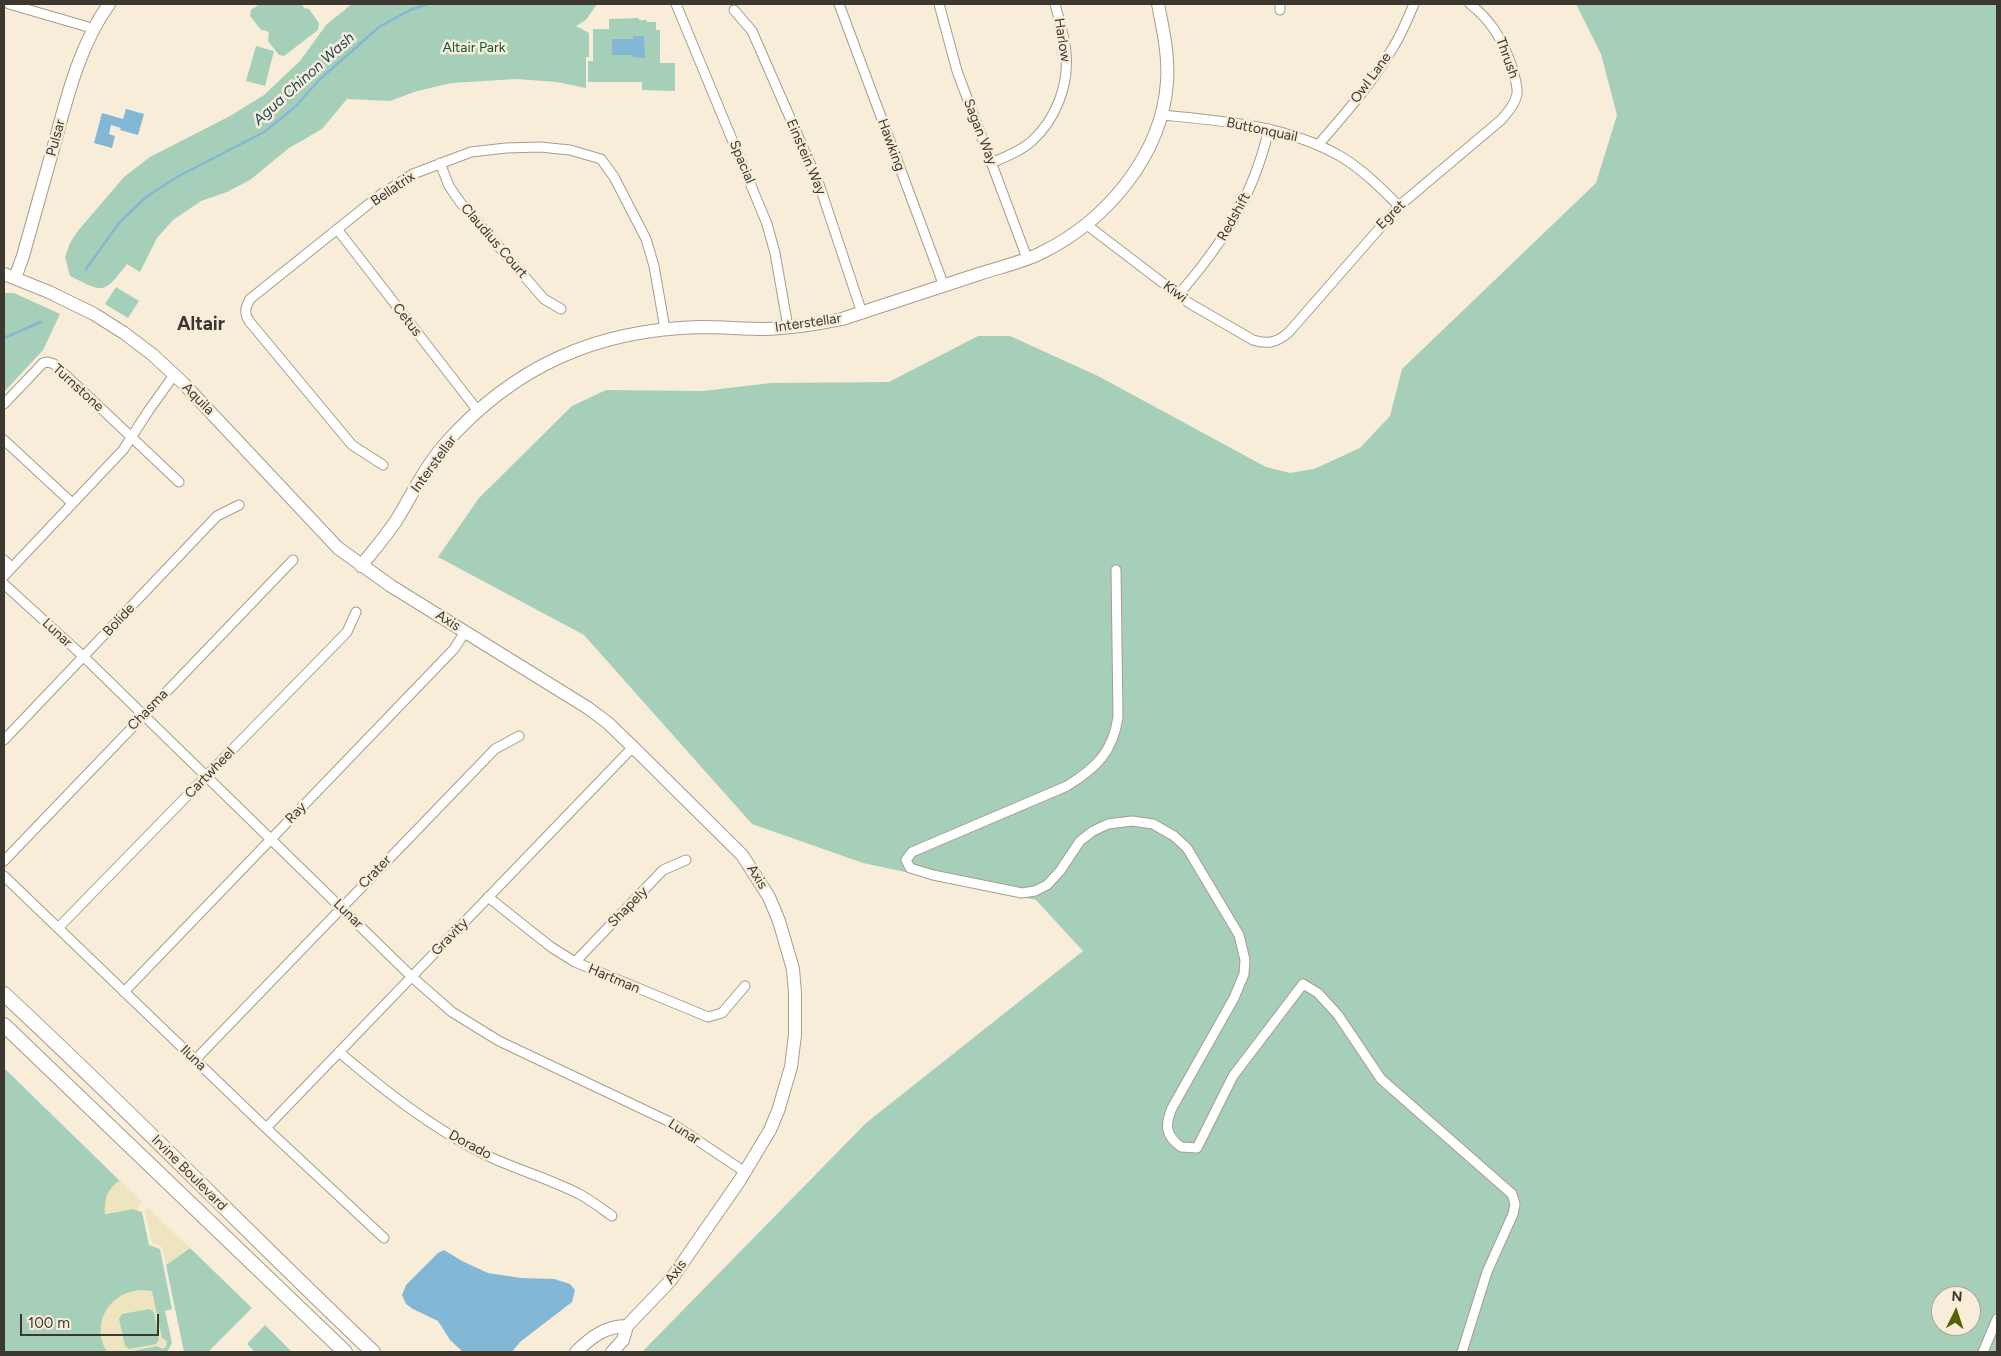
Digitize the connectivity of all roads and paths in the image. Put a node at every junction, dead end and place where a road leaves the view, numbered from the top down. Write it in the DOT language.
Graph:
graph roads {
  1 [pos="9,4"];
  2 [pos="109,4"];
  3 [pos="676,4"];
  4 [pos="839,4"];
  5 [pos="939,4"];
  6 [pos="1055,4"];
  7 [pos="1158,4"];
  8 [pos="1414,4"];
  9 [pos="1470,4"];
  10 [pos="734,10"];
  11 [pos="95,29"];
  12 [pos="1516,94"];
  13 [pos="1162,115"];
  14 [pos="1269,128"];
  15 [pos="1318,145"];
  16 [pos="440,163"];
  17 [pos="991,163"];
  18 [pos="1399,206"];
  19 [pos="1087,224"];
  20 [pos="337,230"];
  21 [pos="1027,258"];
  22 [pos="10,276"];
  23 [pos="944,286"];
  24 [pos="1178,295"];
  25 [pos="561,309"];
  26 [pos="862,313"];
  27 [pos="788,327"];
  28 [pos="665,329"];
  29 [pos="1271,342"];
  30 [pos="174,375"];
  31 [pos="4,404"];
  32 [pos="478,411"];
  33 [pos="132,437"];
  34 [pos="4,440"];
  35 [pos="383,465"];
  36 [pos="179,482"];
  37 [pos="72,503"];
  38 [pos="239,506"];
  39 [pos="4,560"];
  40 [pos="293,560"];
  41 [pos="361,566"];
  42 [pos="11,567"];
  43 [pos="1116,570"];
  44 [pos="4,576"];
  45 [pos="4,584"];
  46 [pos="356,612"];
  47 [pos="466,632"];
  48 [pos="84,657"];
  49 [pos="143,715"];
  50 [pos="519,736"];
  51 [pos="4,740"];
  52 [pos="633,747"];
  53 [pos="206,777"];
  54 [pos="271,840"];
  55 [pos="686,860"];
  56 [pos="4,861"];
  57 [pos="4,876"];
  58 [pos="488,898"];
  59 [pos="341,908"];
  60 [pos="58,928"];
  61 [pos="575,962"];
  62 [pos="412,977"];
  63 [pos="745,986"];
  64 [pos="124,992"];
  65 [pos="4,994"];
  66 [pos="4,1025"];
  67 [pos="339,1052"];
  68 [pos="195,1060"];
  69 [pos="266,1128"];
  70 [pos="745,1172"];
  71 [pos="612,1216"];
  72 [pos="384,1238"];
  73 [pos="1997,1320"];
  74 [pos="627,1326"];
  75 [pos="345,1352"];
  76 [pos="373,1352"];
  77 [pos="576,1352"];
  78 [pos="612,1352"];
  79 [pos="1462,1352"];
  80 [pos="1983,1352"];
  1 -- 11 [label="street"];
  2 -- 11 [label="street, Pulsar"];
  3 -- 27 [label="street, Spacial"];
  4 -- 23 [label="street, Hawking"];
  5 -- 17 [label="street, Sagan Way"];
  6 -- 17 [label="street, Harlow"];
  7 -- 13 [label="street, Interstellar"];
  8 -- 15 [label="street, Owl Lane"];
  9 -- 12 [label="street, Thrush"];
  10 -- 26 [label="street, Einstein Way"];
  11 -- 22 [label="street, Pulsar"];
  12 -- 18 [label="street, Egret"];
  13 -- 14 [label="street, Buttonquail"];
  13 -- 19 [label="street, Interstellar"];
  14 -- 15 [label="street, Buttonquail"];
  14 -- 24 [label="street, Redshift"];
  15 -- 18 [label="street, Buttonquail"];
  16 -- 20 [label="street, Bellatrix"];
  16 -- 25 [label="street, Claudius Court"];
  16 -- 28 [label="street, Bellatrix"];
  17 -- 21 [label="street, Sagan Way"];
  18 -- 29 [label="street, Egret"];
  19 -- 21 [label="street, Interstellar"];
  19 -- 24 [label="street, Kiwi"];
  20 -- 32 [label="street, Cetus"];
  20 -- 35 [label="street, Bellatrix"];
  21 -- 23 [label="street, Interstellar"];
  22 -- 30 [label="street, Aquila"];
  23 -- 26 [label="street, Interstellar"];
  24 -- 29 [label="street, Kiwi"];
  26 -- 27 [label="street, Interstellar"];
  27 -- 28 [label="street, Interstellar"];
  28 -- 32 [label="street, Interstellar"];
  30 -- 33 [label="street"];
  30 -- 41 [label="street, Aquila"];
  31 -- 33 [label="street, Turnstone"];
  32 -- 41 [label="street, Interstellar"];
  33 -- 36 [label="street"];
  33 -- 37 [label="street"];
  34 -- 37 [label="street"];
  37 -- 42 [label="street"];
  38 -- 48 [label="street, Bolide"];
  39 -- 42 [label="street"];
  40 -- 49 [label="street, Chasma"];
  41 -- 47 [label="street, Axis"];
  42 -- 44 [label="street"];
  43 -- 79 [label="street"];
  45 -- 48 [label="street, Lunar"];
  46 -- 53 [label="street, Cartwheel"];
  47 -- 52 [label="street, Axis"];
  47 -- 54 [label="street, Ray"];
  48 -- 49 [label="street, Lunar"];
  48 -- 51 [label="street, Bolide"];
  49 -- 53 [label="street, Lunar"];
  49 -- 56 [label="street, Chasma"];
  50 -- 59 [label="street, Crater"];
  52 -- 58 [label="street, Gravity"];
  52 -- 70 [label="street, Axis"];
  53 -- 54 [label="street, Lunar"];
  53 -- 60 [label="street, Cartwheel"];
  54 -- 59 [label="street, Lunar"];
  54 -- 64 [label="street, Ray"];
  55 -- 61 [label="street, Shapely"];
  57 -- 60 [label="street, Iluna"];
  58 -- 61 [label="street, Hartman"];
  58 -- 62 [label="street, Gravity"];
  59 -- 62 [label="street, Lunar"];
  59 -- 68 [label="street, Crater"];
  60 -- 64 [label="street, Iluna"];
  61 -- 63 [label="street, Hartman"];
  62 -- 67 [label="street, Gravity"];
  62 -- 70 [label="street, Lunar"];
  64 -- 68 [label="street, Iluna"];
  65 -- 76 [label="main road, Irvine Boulevard"];
  66 -- 75 [label="main road, Irvine Boulevard"];
  67 -- 69 [label="street, Gravity"];
  67 -- 71 [label="street, Dorado"];
  68 -- 69 [label="street, Iluna"];
  69 -- 72 [label="street, Iluna"];
  70 -- 74 [label="street, Axis"];
  73 -- 80 [label="street"];
  74 -- 77 [label="street"];
  74 -- 78 [label="street, Axis"];
}
